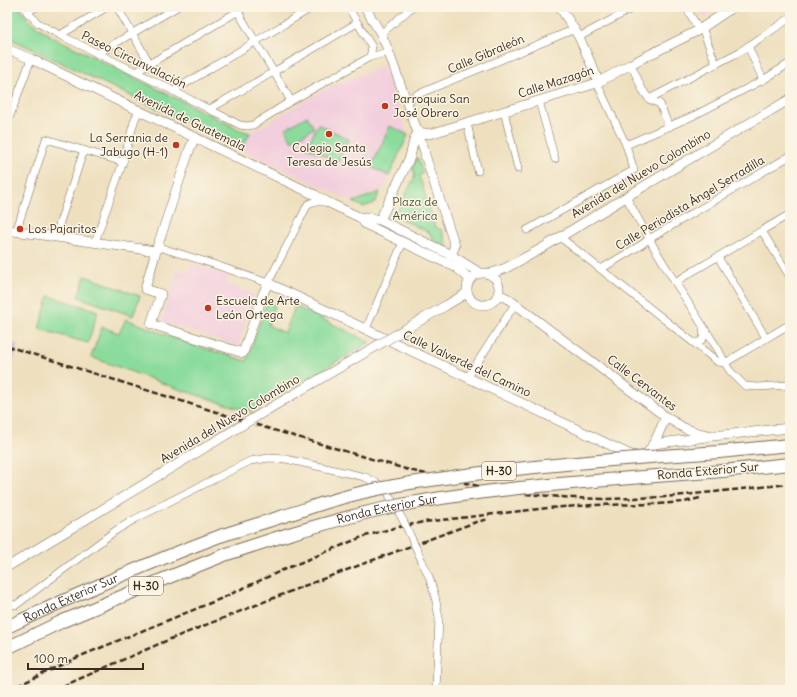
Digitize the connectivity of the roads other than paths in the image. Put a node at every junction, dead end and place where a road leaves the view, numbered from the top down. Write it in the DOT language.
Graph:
graph roads {
  1 [pos="36,7"];
  2 [pos="107,7"];
  3 [pos="117,7"];
  4 [pos="177,7"];
  5 [pos="245,7"];
  6 [pos="312,7"];
  7 [pos="348,7"];
  8 [pos="365,7"];
  9 [pos="412,7"];
  10 [pos="560,7"];
  11 [pos="635,7"];
  12 [pos="686,7"];
  13 [pos="733,7"];
  14 [pos="237,9"];
  15 [pos="26,10"];
  16 [pos="790,18"];
  17 [pos="357,23"];
  18 [pos="701,29"];
  19 [pos="132,33"];
  20 [pos="577,33"];
  21 [pos="381,34"];
  22 [pos="60,35"];
  23 [pos="256,41"];
  24 [pos="748,46"];
  25 [pos="372,47"];
  26 [pos="7,49"];
  27 [pos="387,49"];
  28 [pos="97,54"];
  29 [pos="370,57"];
  30 [pos="31,59"];
  31 [pos="790,63"];
  32 [pos="150,64"];
  33 [pos="631,64"];
  34 [pos="716,64"];
  35 [pos="136,72"];
  36 [pos="274,72"];
  37 [pos="763,80"];
  38 [pos="597,83"];
  39 [pos="173,91"];
  40 [pos="290,99"];
  41 [pos="649,99"];
  42 [pos="790,99"];
  43 [pos="539,101"];
  44 [pos="407,102"];
  45 [pos="210,109"];
  46 [pos="139,110"];
  47 [pos="504,112"];
  48 [pos="466,123"];
  49 [pos="7,124"];
  50 [pos="669,127"];
  51 [pos="416,136"];
  52 [pos="195,137"];
  53 [pos="626,145"];
  54 [pos="84,150"];
  55 [pos="425,155"];
  56 [pos="790,156"];
  57 [pos="410,157"];
  58 [pos="555,159"];
  59 [pos="123,162"];
  60 [pos="518,170"];
  61 [pos="478,171"];
  62 [pos="626,197"];
  63 [pos="327,202"];
  64 [pos="790,214"];
  65 [pos="361,218"];
  66 [pos="380,220"];
  67 [pos="527,230"];
  68 [pos="12,231"];
  69 [pos="762,231"];
  70 [pos="55,237"];
  71 [pos="393,237"];
  72 [pos="560,237"];
  73 [pos="649,239"];
  74 [pos="95,242"];
  75 [pos="403,242"];
  76 [pos="159,249"];
  77 [pos="428,254"];
  78 [pos="451,256"];
  79 [pos="718,257"];
  80 [pos="506,268"];
  81 [pos="601,269"];
  82 [pos="485,274"];
  83 [pos="790,277"];
  84 [pos="470,279"];
  85 [pos="497,282"];
  86 [pos="675,282"];
  87 [pos="268,283"];
  88 [pos="467,293"];
  89 [pos="498,294"];
  90 [pos="515,304"];
  91 [pos="790,324"];
  92 [pos="703,325"];
  93 [pos="366,329"];
  94 [pos="766,338"];
  95 [pos="692,342"];
  96 [pos="725,363"];
  97 [pos="468,378"];
  98 [pos="790,385"];
  99 [pos="666,417"];
  100 [pos="790,428"];
  101 [pos="712,436"];
  102 [pos="653,444"];
  103 [pos="790,445"];
  104 [pos="790,464"];
  105 [pos="7,567"];
  106 [pos="7,604"];
  107 [pos="7,627"];
  108 [pos="7,648"];
  109 [pos="436,690"];
  1 -- 15 [label="street"];
  2 -- 22 [label="street"];
  3 -- 19 [label="street"];
  4 -- 19 [label="street"];
  5 -- 14 [label="street"];
  6 -- 23 [label="street"];
  7 -- 17 [label="street"];
  8 -- 21 [label="street"];
  9 -- 21 [label="street"];
  10 -- 20 [label="street"];
  11 -- 20 [label="street, Calle Gibraleón"];
  12 -- 18 [label="street"];
  13 -- 18 [label="street, Calle Mazagón"];
  14 -- 23 [label="street"];
  14 -- 32 [label="street"];
  15 -- 22 [label="street, Paseo Circunvalación"];
  16 -- 24 [label="street"];
  17 -- 25 [label="street"];
  17 -- 36 [label="street"];
  18 -- 33 [label="street, Calle Mazagón"];
  18 -- 34 [label="street"];
  19 -- 28 [label="street"];
  19 -- 32 [label="street"];
  20 -- 38 [label="street"];
  20 -- 44 [label="street, Calle Gibraleón"];
  21 -- 27 [label="street"];
  22 -- 28 [label="street, Paseo Circunvalación"];
  23 -- 36 [label="street"];
  23 -- 39 [label="street"];
  24 -- 34 [label="street"];
  24 -- 37 [label="street"];
  25 -- 27 [label="street"];
  25 -- 29 [label="street"];
  26 -- 30 [label="street, Avenida de Guatemala"];
  27 -- 29 [label="street"];
  27 -- 44 [label="street"];
  28 -- 35 [label="street, Paseo Circunvalación"];
  29 -- 40 [label="street"];
  30 -- 46 [label="street, Avenida de Guatemala"];
  30 -- 49 [label="street"];
  31 -- 37 [label="street"];
  32 -- 35 [label="street"];
  33 -- 38 [label="street, Calle Mazagón"];
  33 -- 41 [label="street"];
  34 -- 41 [label="street"];
  35 -- 39 [label="street, Paseo Circunvalación"];
  36 -- 40 [label="street"];
  36 -- 45 [label="street"];
  37 -- 50 [label="street"];
  38 -- 43 [label="street, Calle Mazagón"];
  38 -- 53 [label="street"];
  39 -- 45 [label="street, Paseo Circunvalación"];
  40 -- 45 [label="street, Paseo Circunvalación"];
  41 -- 50 [label="street"];
  42 -- 62 [label="street, Avenida del Nuevo Colombino"];
  43 -- 47 [label="street, Calle Mazagón"];
  43 -- 58 [label="street"];
  44 -- 51 [label="street"];
  46 -- 52 [label="street, Avenida de Guatemala"];
  46 -- 59 [label="street"];
  47 -- 48 [label="street, Calle Mazagón"];
  47 -- 60 [label="street"];
  48 -- 51 [label="street, Calle Mazagón"];
  48 -- 61 [label="street"];
  50 -- 53 [label="street"];
  51 -- 55 [label="street"];
  51 -- 57 [label="street"];
  52 -- 63 [label="street, Avenida de Guatemala"];
  52 -- 76 [label="street"];
  53 -- 67 [label="street"];
  54 -- 59 [label="street"];
  54 -- 68 [label="street"];
  54 -- 70 [label="street"];
  55 -- 57 [label="street"];
  55 -- 78 [label="street"];
  56 -- 73 [label="street, Calle Periodista Ángel Serradilla"];
  57 -- 66 [label="street"];
  59 -- 74 [label="street"];
  62 -- 72 [label="street, Avenida del Nuevo Colombino"];
  62 -- 73 [label="street"];
  63 -- 65 [label="street, Avenida de Guatemala"];
  63 -- 87 [label="street"];
  64 -- 69 [label="street"];
  65 -- 66 [label="street, Avenida de Guatemala"];
  65 -- 71 [label="street, Avenida de Guatemala"];
  66 -- 71 [label="street, Avenida de Guatemala"];
  66 -- 78 [label="street, Avenida de Guatemala"];
  68 -- 70 [label="street"];
  69 -- 79 [label="street"];
  69 -- 83 [label="street"];
  70 -- 74 [label="street"];
  71 -- 75 [label="street, Avenida de Guatemala"];
  72 -- 80 [label="street, Avenida del Nuevo Colombino"];
  72 -- 81 [label="street"];
  73 -- 81 [label="street, Calle Periodista Ángel Serradilla"];
  73 -- 86 [label="street"];
  74 -- 76 [label="street"];
  75 -- 77 [label="street, Avenida de Guatemala"];
  75 -- 93 [label="street"];
  76 -- 87 [label="street"];
  76 -- 87 [label="street"];
  77 -- 78 [label="street, Avenida de Guatemala"];
  77 -- 84 [label="street, Avenida de Guatemala"];
  78 -- 82 [label="street, Avenida de Guatemala"];
  79 -- 86 [label="street"];
  79 -- 94 [label="street"];
  80 -- 82 [label="street, Avenida del Nuevo Colombino"];
  80 -- 85 [label="street, Avenida del Nuevo Colombino"];
  81 -- 95 [label="street"];
  82 -- 84 [label="street"];
  82 -- 85 [label="street"];
  84 -- 88 [label="street"];
  85 -- 89 [label="street"];
  86 -- 92 [label="street"];
  87 -- 93 [label="street, Calle Valverde del Camino"];
  88 -- 89 [label="street"];
  88 -- 105 [label="street, Avenida del Nuevo Colombino, bridge"];
  89 -- 90 [label="street, Calle Cervantes"];
  90 -- 97 [label="street"];
  90 -- 99 [label="street, Calle Cervantes"];
  91 -- 94 [label="street"];
  92 -- 95 [label="street"];
  92 -- 96 [label="street"];
  93 -- 97 [label="street, Calle Valverde del Camino"];
  94 -- 96 [label="street"];
  95 -- 96 [label="street"];
  96 -- 98 [label="street"];
  97 -- 102 [label="street, Calle Valverde del Camino"];
  99 -- 101 [label="street, Calle Cervantes"];
  99 -- 102 [label="street, Calle Valverde del Camino"];
  100 -- 101 [label="street, Calle Cervantes"];
  101 -- 102 [label="street"];
  103 -- 107 [label="highway, Ronda Exterior Sur / H-30, bridge"];
  104 -- 108 [label="highway, Ronda Exterior Sur / H-30, bridge"];
  106 -- 109 [label="street, bridge"];
}
